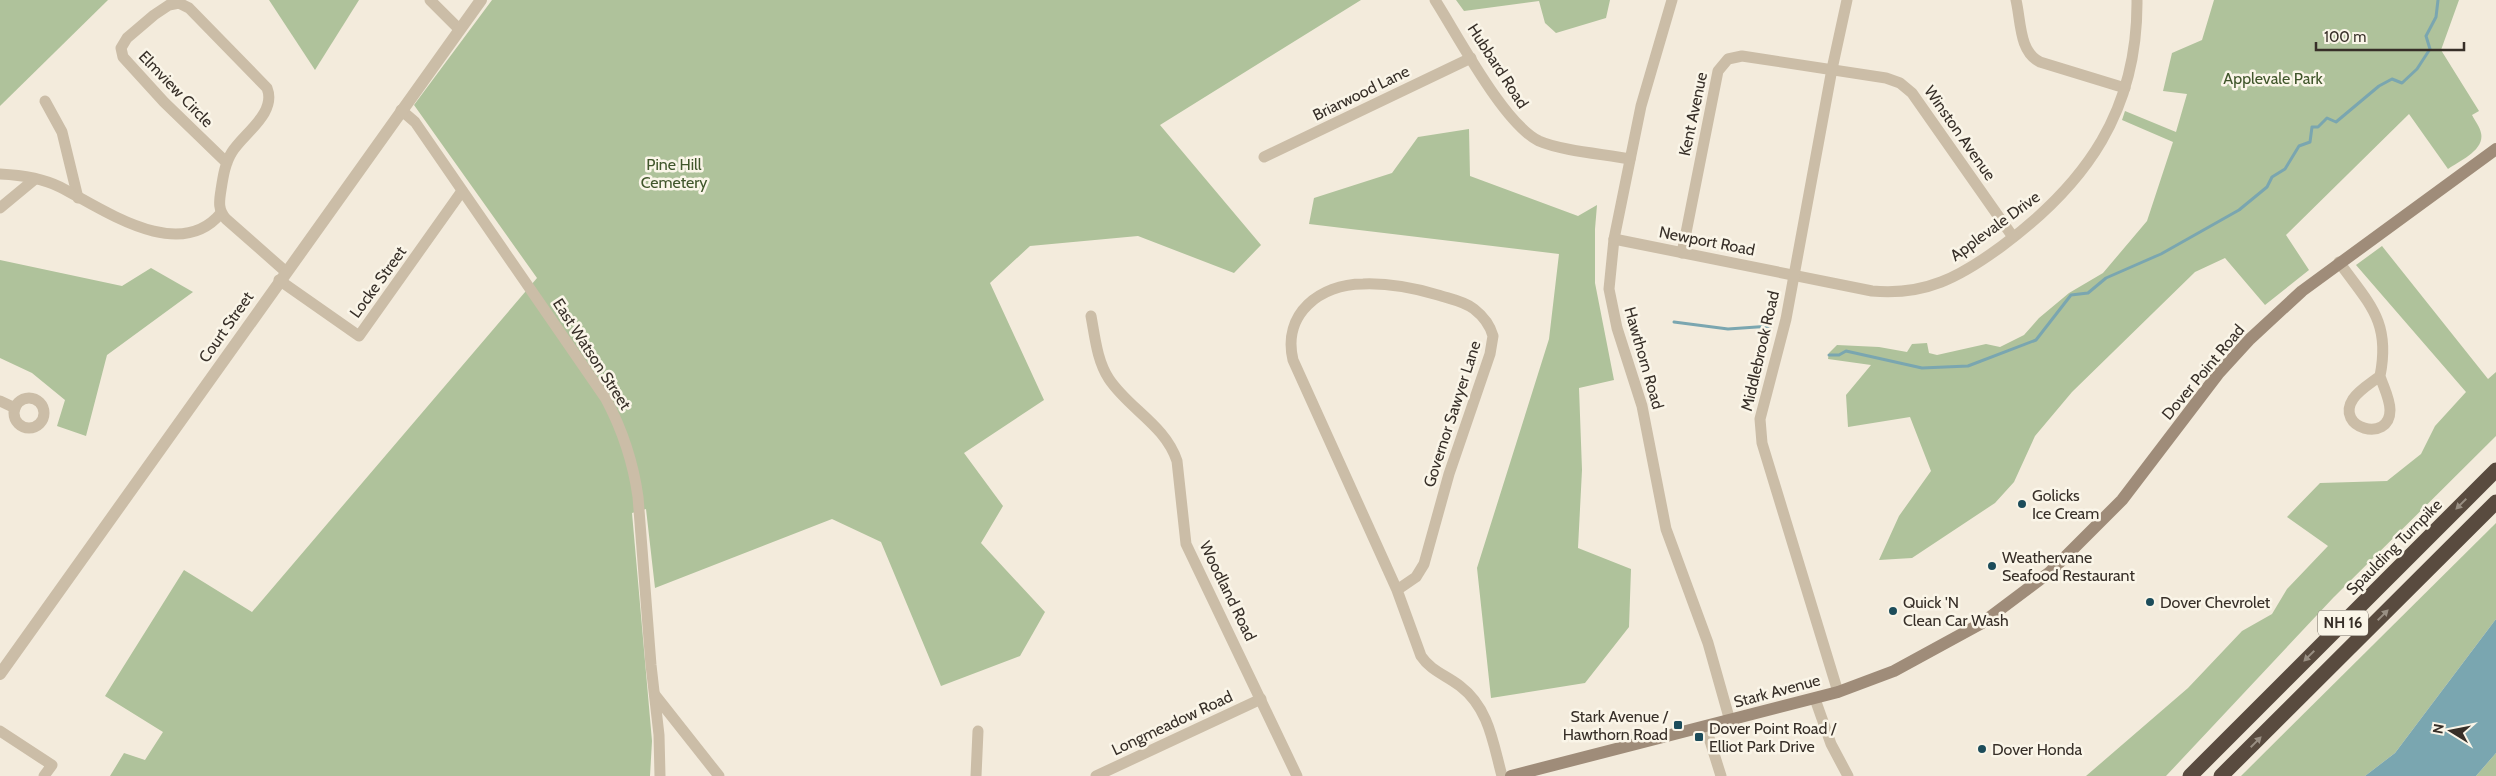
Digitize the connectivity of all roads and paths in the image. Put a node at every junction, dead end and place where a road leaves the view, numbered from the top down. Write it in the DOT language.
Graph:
graph roads {
  1 [pos="430,0"];
  2 [pos="481,0"];
  3 [pos="1435,0"];
  4 [pos="1672,0"];
  5 [pos="1847,0"];
  6 [pos="2016,0"];
  7 [pos="2137,0"];
  8 [pos="458,29"];
  9 [pos="1471,58"];
  10 [pos="1832,69"];
  11 [pos="2125,88"];
  12 [pos="45,101"];
  13 [pos="402,110"];
  14 [pos="2496,149"];
  15 [pos="1264,157"];
  16 [pos="1630,159"];
  17 [pos="227,163"];
  18 [pos="0,174"];
  19 [pos="36,179"];
  20 [pos="462,191"];
  21 [pos="78,198"];
  22 [pos="0,208"];
  23 [pos="221,213"];
  24 [pos="2013,237"];
  25 [pos="1614,238"];
  26 [pos="1682,253"];
  27 [pos="2339,262"];
  28 [pos="1794,274"];
  29 [pos="282,275"];
  30 [pos="1090,316"];
  31 [pos="2380,376"];
  32 [pos="0,401"];
  33 [pos="16,408"];
  34 [pos="2496,470"];
  35 [pos="2496,502"];
  36 [pos="1397,590"];
  37 [pos="1982,623"];
  38 [pos="0,674"];
  39 [pos="1838,692"];
  40 [pos="655,694"];
  41 [pos="1261,699"];
  42 [pos="1815,699"];
  43 [pos="1730,721"];
  44 [pos="1706,728"];
  45 [pos="0,731"];
  46 [pos="978,731"];
  47 [pos="44,776"];
  48 [pos="660,776"];
  49 [pos="719,776"];
  50 [pos="976,776"];
  51 [pos="1096,776"];
  52 [pos="1297,776"];
  53 [pos="1502,776"];
  54 [pos="1512,776"];
  55 [pos="1721,776"];
  56 [pos="1848,776"];
  57 [pos="2190,776"];
  58 [pos="2221,776"];
  1 -- 8 [label="street"];
  2 -- 8 [label="street, Court Street"];
  3 -- 9 [label="street, Hubbard Road"];
  4 -- 16 [label="street, Hawthorn Road"];
  5 -- 10 [label="street"];
  6 -- 11 [label="street"];
  7 -- 11 [label="street, Applevale Drive"];
  8 -- 13 [label="street, Court Street"];
  9 -- 15 [label="street, Briarwood Lane"];
  9 -- 16 [label="street, Hubbard Road"];
  10 -- 24 [label="street, Winston Avenue"];
  10 -- 26 [label="street, Kent Avenue"];
  10 -- 28 [label="street, Middlebrook Road"];
  11 -- 24 [label="street, Applevale Drive"];
  12 -- 21 [label="street"];
  13 -- 20 [label="street, East Watson Street"];
  13 -- 29 [label="street, Court Street"];
  14 -- 27 [label="main road, Dover Point Road"];
  16 -- 25 [label="street, Hawthorn Road"];
  17 -- 17 [label="street, Elmview Circle"];
  17 -- 23 [label="street, Elmview Circle"];
  18 -- 19 [label="street"];
  19 -- 21 [label="street"];
  19 -- 22 [label="street"];
  20 -- 29 [label="street, Locke Street"];
  20 -- 40 [label="street, East Watson Street"];
  21 -- 23 [label="street"];
  23 -- 29 [label="street"];
  24 -- 28 [label="street, Applevale Drive"];
  25 -- 26 [label="street, Newport Road"];
  25 -- 43 [label="street, Hawthorn Road"];
  26 -- 28 [label="street, Newport Road"];
  27 -- 31 [label="street"];
  27 -- 37 [label="main road, Dover Point Road"];
  28 -- 39 [label="street, Middlebrook Road"];
  29 -- 38 [label="street, Court Street"];
  30 -- 41 [label="street, Woodland Road"];
  31 -- 31 [label="street"];
  32 -- 33 [label="street"];
  34 -- 57 [label="highway, Spaulding Turnpike / NH 16, one-way"];
  58 -- 35 [label="highway, NH 16, one-way"];
  36 -- 36 [label="street, Governor Sawyer Lane"];
  36 -- 53 [label="street, Governor Sawyer Lane"];
  37 -- 39 [label="main road, Stark Avenue"];
  39 -- 42 [label="main road, Stark Avenue"];
  40 -- 48 [label="street, East Watson Street"];
  40 -- 49 [label="street"];
  41 -- 51 [label="street, Longmeadow Road"];
  41 -- 52 [label="street, Woodland Road"];
  42 -- 43 [label="main road, Stark Avenue"];
  42 -- 56 [label="street"];
  43 -- 44 [label="main road, Stark Avenue"];
  44 -- 54 [label="main road, Stark Avenue"];
  44 -- 55 [label="street"];
  45 -- 47 [label="street"];
  46 -- 50 [label="street"];
}
